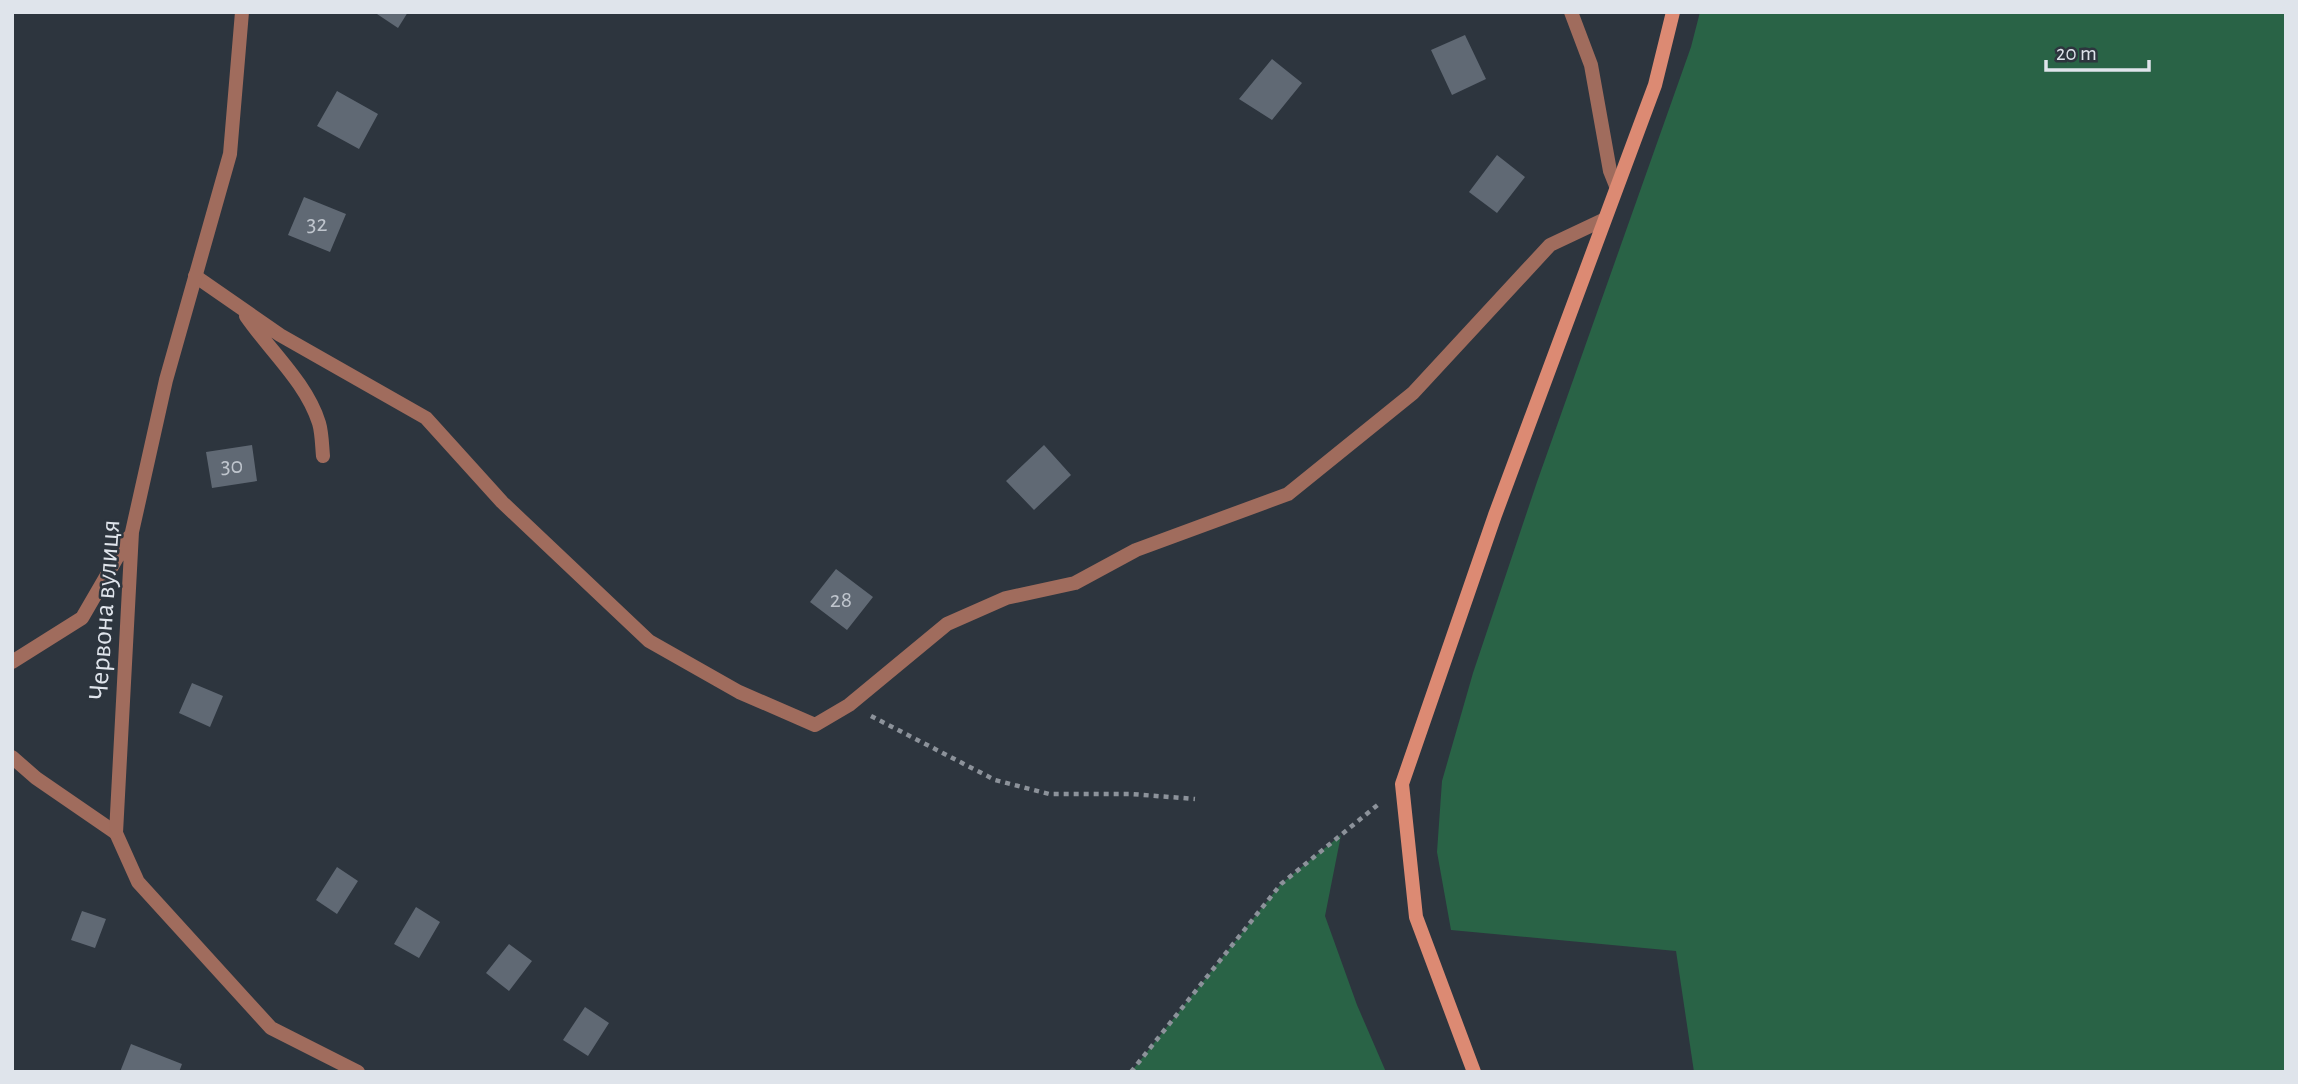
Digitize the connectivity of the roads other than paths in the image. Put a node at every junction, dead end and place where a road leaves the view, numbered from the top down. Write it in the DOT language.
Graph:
graph roads {
  1 [pos="242,12"];
  2 [pos="1571,12"];
  3 [pos="1673,12"];
  4 [pos="1616,186"];
  5 [pos="1603,220"];
  6 [pos="195,276"];
  7 [pos="239,307"];
  8 [pos="323,456"];
  9 [pos="132,532"];
  10 [pos="12,662"];
  11 [pos="12,757"];
  12 [pos="116,833"];
  13 [pos="358,1072"];
  14 [pos="1474,1072"];
  1 -- 6 [label="street, Червона вулиця"];
  2 -- 4 [label="street"];
  3 -- 4 [label="street"];
  4 -- 5 [label="street"];
  5 -- 7 [label="street"];
  5 -- 14 [label="street"];
  6 -- 7 [label="street"];
  6 -- 9 [label="street, Червона вулиця"];
  7 -- 8 [label="street"];
  9 -- 10 [label="street"];
  9 -- 12 [label="street, Червона вулиця"];
  11 -- 12 [label="street"];
  12 -- 13 [label="street, Червона вулиця"];
}
